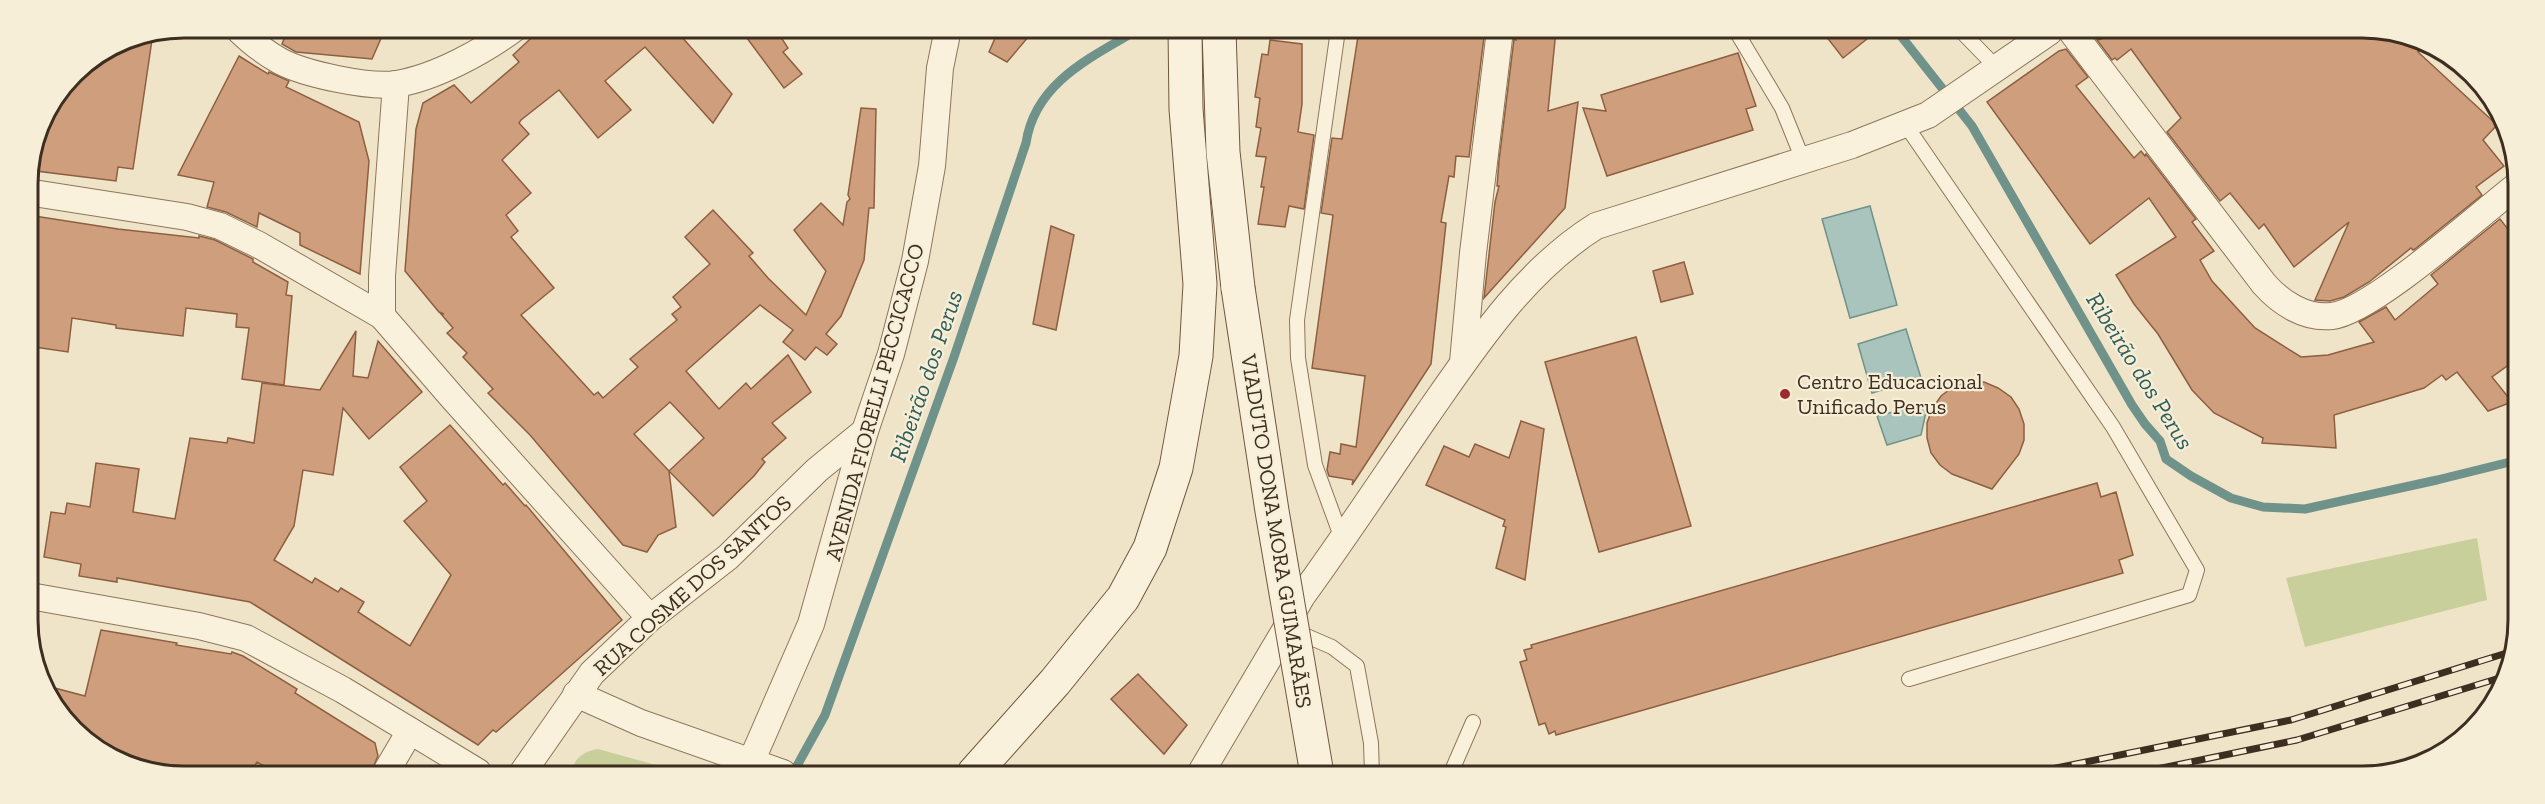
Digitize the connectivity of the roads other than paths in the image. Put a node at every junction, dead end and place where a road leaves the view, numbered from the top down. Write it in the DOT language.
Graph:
graph roads {
  1 [pos="249,38"];
  2 [pos="499,38"];
  3 [pos="946,38"];
  4 [pos="1185,38"];
  5 [pos="1218,38"];
  6 [pos="1337,38"];
  7 [pos="1499,38"];
  8 [pos="1740,38"];
  9 [pos="1967,38"];
  10 [pos="2040,38"];
  11 [pos="2077,38"];
  12 [pos="1996,69"];
  13 [pos="396,84"];
  14 [pos="1917,120"];
  15 [pos="1803,160"];
  16 [pos="2508,193"];
  17 [pos="38,194"];
  18 [pos="382,316"];
  19 [pos="1463,362"];
  20 [pos="865,431"];
  21 [pos="1342,538"];
  22 [pos="38,597"];
  23 [pos="650,618"];
  24 [pos="1289,622"];
  25 [pos="1909,679"];
  26 [pos="576,694"];
  27 [pos="1473,722"];
  28 [pos="410,731"];
  29 [pos="1218,746"];
  30 [pos="390,766"];
  31 [pos="468,766"];
  32 [pos="527,766"];
  33 [pos="762,766"];
  34 [pos="765,766"];
  35 [pos="981,766"];
  36 [pos="1205,766"];
  37 [pos="1221,766"];
  38 [pos="1316,766"];
  39 [pos="1372,766"];
  40 [pos="1454,766"];
  1 -- 13 [label="street"];
  2 -- 13 [label="street"];
  3 -- 20 [label="street, AVENIDA FIORELLI PECCICACCO"];
  4 -- 35 [label="main road"];
  5 -- 24 [label="main road, VIADUTO DONA MORA GUIMARÃES, bridge"];
  6 -- 21 [label="lane"];
  7 -- 19 [label="street"];
  8 -- 15 [label="lane"];
  9 -- 12 [label="lane"];
  10 -- 12 [label="street"];
  11 -- 16 [label="street"];
  12 -- 14 [label="street"];
  13 -- 18 [label="street"];
  14 -- 15 [label="street"];
  14 -- 25 [label="lane"];
  15 -- 19 [label="street"];
  17 -- 18 [label="street"];
  18 -- 23 [label="street"];
  19 -- 21 [label="street"];
  20 -- 23 [label="street, RUA COSME DOS SANTOS"];
  20 -- 34 [label="street, AVENIDA FIORELLI PECCICACCO"];
  21 -- 24 [label="street"];
  22 -- 28 [label="street"];
  23 -- 26 [label="street, RUA COSME DOS SANTOS"];
  24 -- 29 [label="street"];
  24 -- 38 [label="main road, VIADUTO DONA MORA GUIMARÃES, bridge"];
  24 -- 39 [label="lane"];
  26 -- 32 [label="street, RUA COSME DOS SANTOS"];
  26 -- 33 [label="street"];
  27 -- 40 [label="lane"];
  28 -- 30 [label="street"];
  28 -- 31 [label="street"];
  29 -- 36 [label="street"];
  29 -- 37 [label="street"];
}
